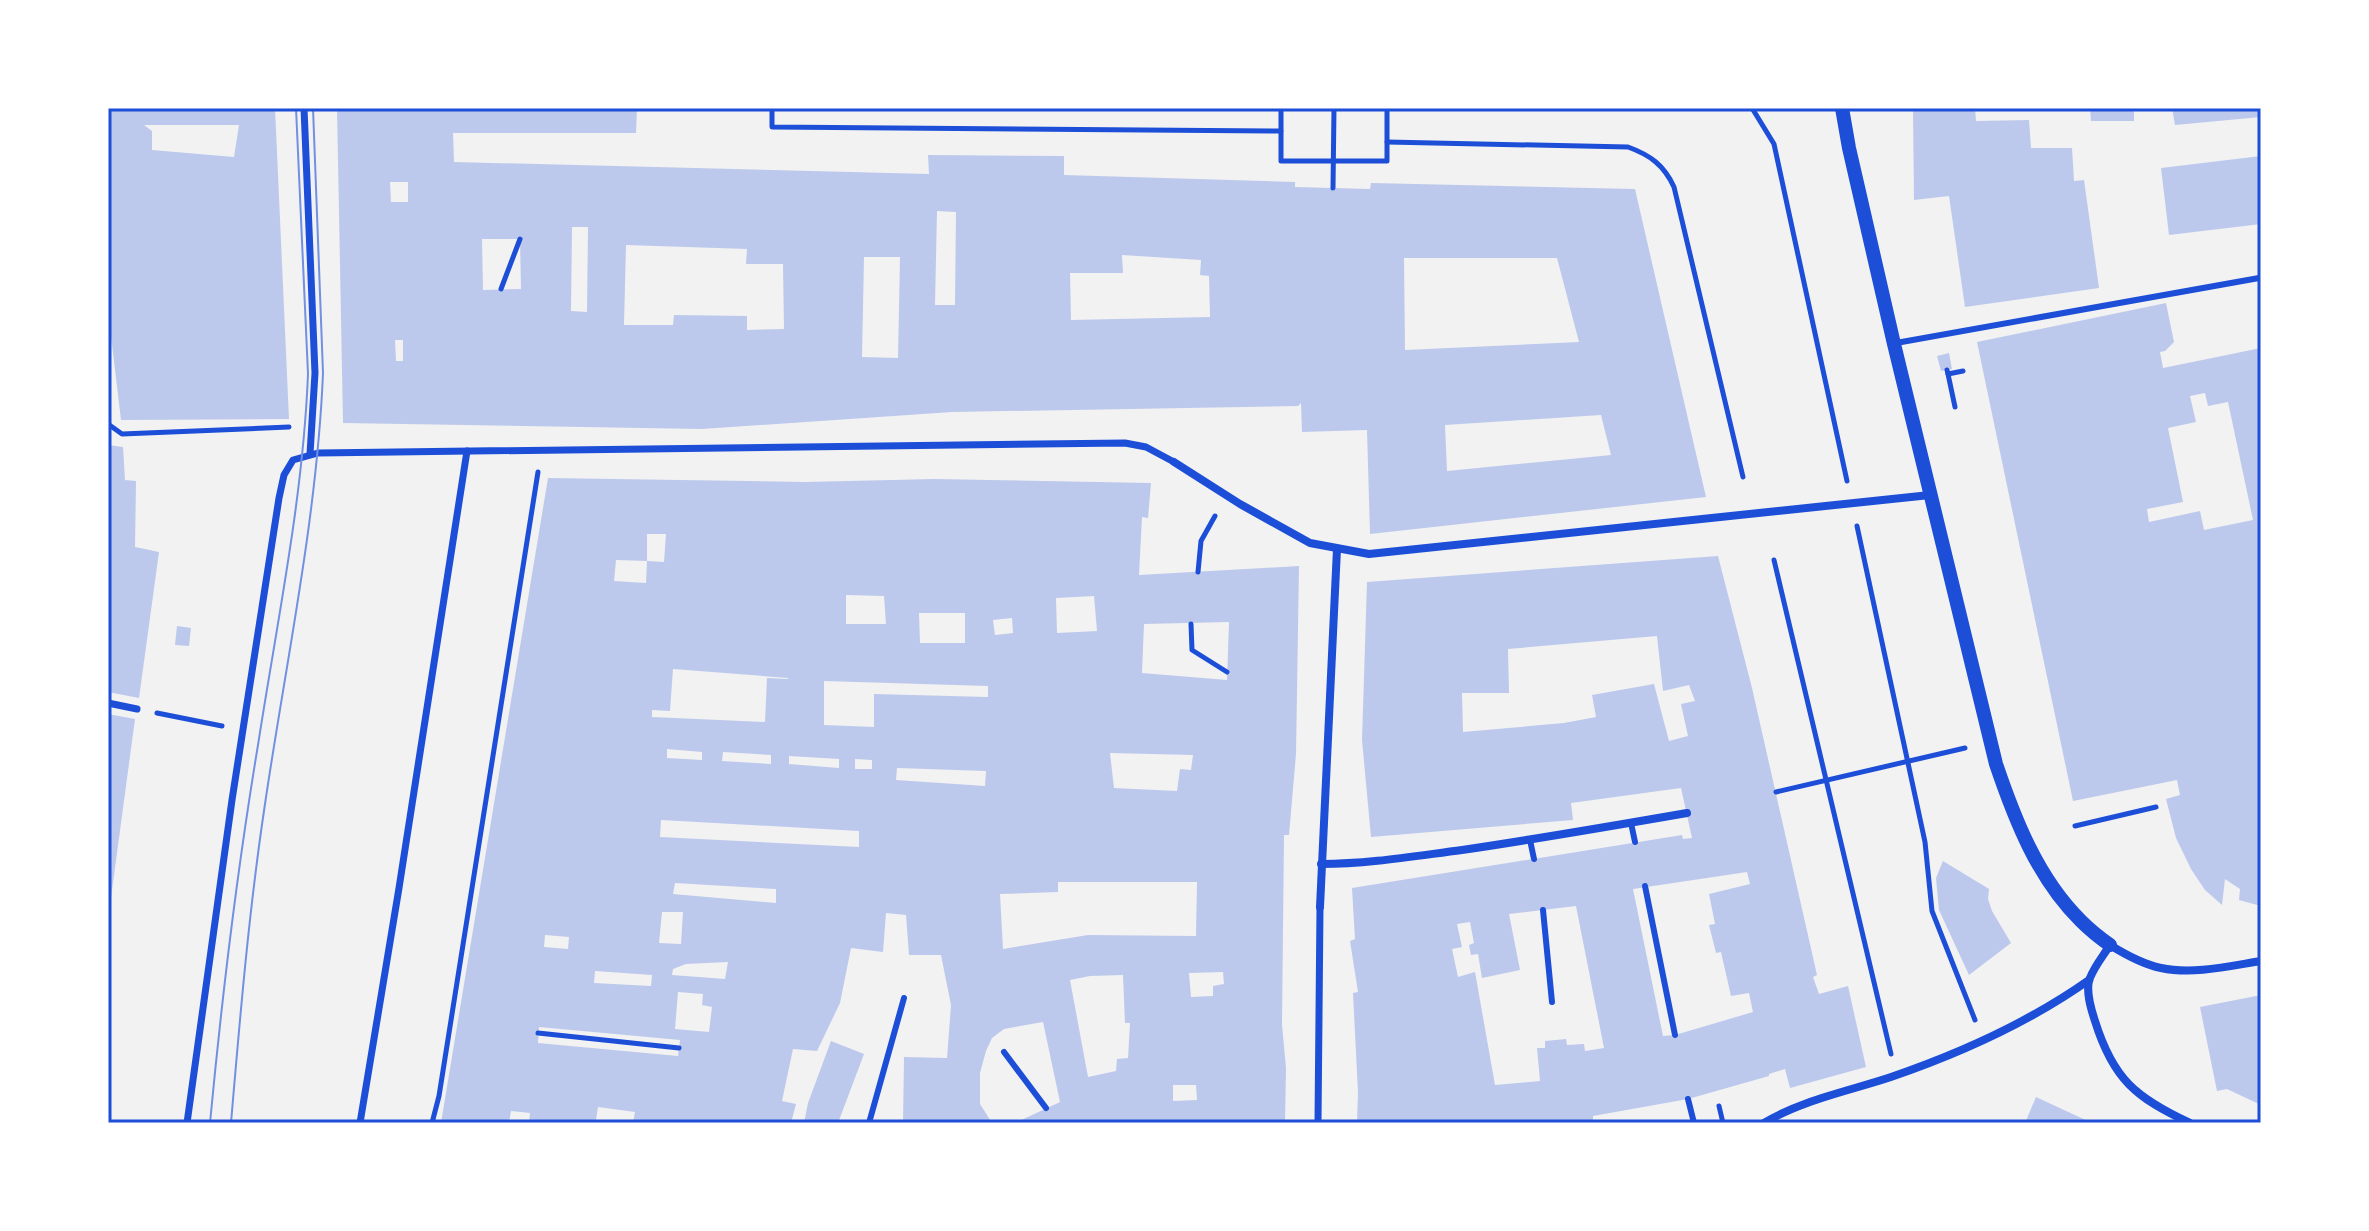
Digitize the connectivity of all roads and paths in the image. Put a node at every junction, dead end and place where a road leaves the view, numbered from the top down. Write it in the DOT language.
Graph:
graph roads {
  1 [pos="304,108"];
  2 [pos="772,108"];
  3 [pos="1281,108"];
  4 [pos="1334,108"];
  5 [pos="1387,108"];
  6 [pos="1752,108"];
  7 [pos="1842,108"];
  8 [pos="1281,131"];
  9 [pos="1387,142"];
  10 [pos="1333,161"];
  11 [pos="1333,188"];
  12 [pos="520,239"];
  13 [pos="2259,278"];
  14 [pos="501,289"];
  15 [pos="1894,344"];
  16 [pos="1963,371"];
  17 [pos="1955,407"];
  18 [pos="108,424"];
  19 [pos="467,451"];
  20 [pos="310,454"];
  21 [pos="293,460"];
  22 [pos="1174,462"];
  23 [pos="538,471"];
  24 [pos="1743,477"];
  25 [pos="1930,495"];
  26 [pos="1852,504"];
  27 [pos="1218,510"];
  28 [pos="1337,549"];
  29 [pos="1774,560"];
  30 [pos="1198,572"];
  31 [pos="1191,624"];
  32 [pos="1227,672"];
  33 [pos="108,703"];
  34 [pos="137,709"];
  35 [pos="243,730"];
  36 [pos="1966,748"];
  37 [pos="1907,761"];
  38 [pos="1826,780"];
  39 [pos="1776,792"];
  40 [pos="2156,807"];
  41 [pos="1687,813"];
  42 [pos="1631,823"];
  43 [pos="2075,826"];
  44 [pos="1530,840"];
  45 [pos="1635,842"];
  46 [pos="1534,859"];
  47 [pos="1321,864"];
  48 [pos="1645,886"];
  49 [pos="1320,907"];
  50 [pos="1543,910"];
  51 [pos="2110,945"];
  52 [pos="2261,961"];
  53 [pos="2089,980"];
  54 [pos="904,998"];
  55 [pos="1552,1002"];
  56 [pos="1978,1026"];
  57 [pos="538,1033"];
  58 [pos="1675,1035"];
  59 [pos="1887,1039"];
  60 [pos="679,1048"];
  61 [pos="1004,1052"];
  62 [pos="1688,1099"];
  63 [pos="1719,1106"];
  64 [pos="1046,1108"];
  65 [pos="187,1123"];
  66 [pos="360,1123"];
  67 [pos="432,1123"];
  68 [pos="869,1123"];
  69 [pos="1318,1123"];
  70 [pos="1694,1123"];
  71 [pos="1723,1123"];
  72 [pos="1764,1123"];
  73 [pos="2190,1123"];
  1 -- 20 [label="street"];
  2 -- 8 [label="path"];
  3 -- 8 [label="path"];
  4 -- 10 [label="path"];
  5 -- 9 [label="path"];
  6 -- 26 [label="path"];
  7 -- 15 [label="street"];
  8 -- 10 [label="path"];
  9 -- 10 [label="path"];
  9 -- 24 [label="path"];
  10 -- 11 [label="path"];
  12 -- 14 [label="path"];
  13 -- 15 [label="lane"];
  15 -- 25 [label="street"];
  16 -- 17 [label="path"];
  18 -- 21 [label="path"];
  19 -- 20 [label="street"];
  19 -- 22 [label="street"];
  19 -- 66 [label="street"];
  20 -- 21 [label="street"];
  21 -- 35 [label="street"];
  22 -- 28 [label="street"];
  23 -- 67 [label="path"];
  25 -- 26 [label="street"];
  25 -- 51 [label="street"];
  26 -- 28 [label="street"];
  26 -- 37 [label="path"];
  27 -- 30 [label="path"];
  28 -- 47 [label="street"];
  29 -- 38 [label="path"];
  31 -- 32 [label="path"];
  33 -- 34 [label="street"];
  34 -- 35 [label="path"];
  35 -- 65 [label="street"];
  36 -- 37 [label="path"];
  37 -- 38 [label="path"];
  37 -- 56 [label="path"];
  38 -- 39 [label="path"];
  38 -- 59 [label="path"];
  40 -- 43 [label="path"];
  41 -- 42 [label="street"];
  42 -- 44 [label="street"];
  42 -- 45 [label="lane"];
  44 -- 46 [label="lane"];
  44 -- 47 [label="street"];
  47 -- 49 [label="street"];
  48 -- 58 [label="lane"];
  49 -- 69 [label="street"];
  50 -- 55 [label="lane"];
  51 -- 52 [label="street"];
  51 -- 53 [label="street"];
  53 -- 72 [label="street"];
  53 -- 73 [label="street"];
  54 -- 68 [label="lane"];
  57 -- 60 [label="path"];
  61 -- 64 [label="lane"];
  62 -- 70 [label="lane"];
  63 -- 71 [label="path"];
}
